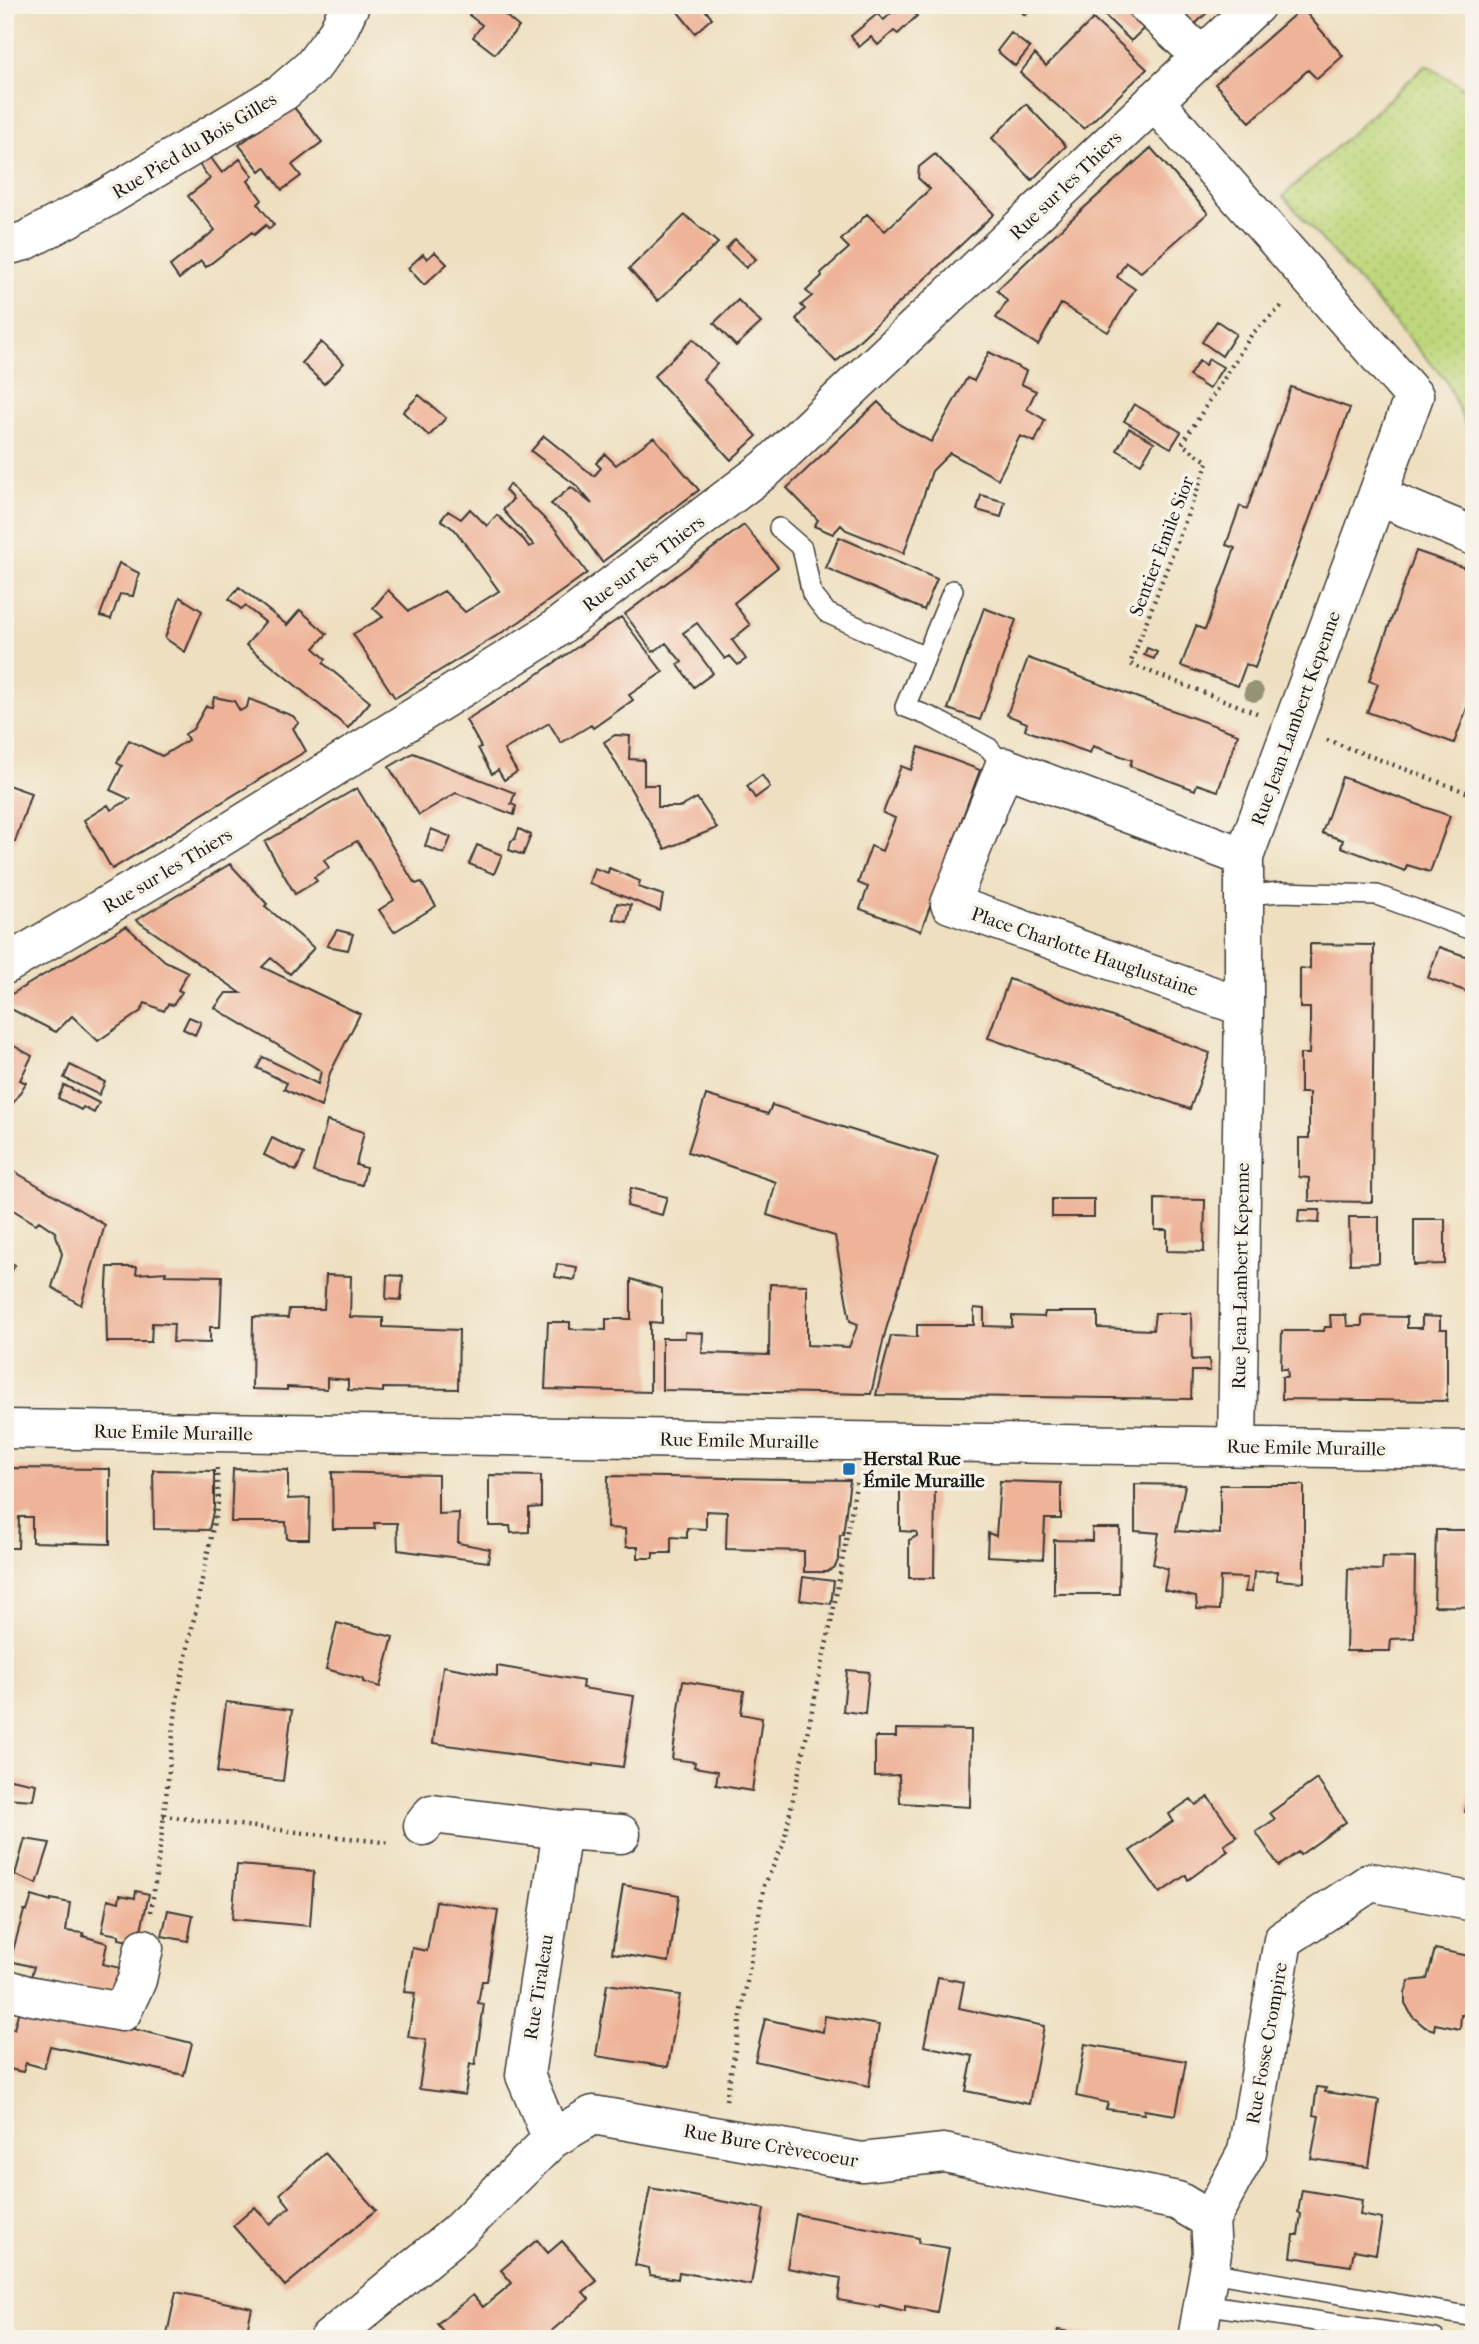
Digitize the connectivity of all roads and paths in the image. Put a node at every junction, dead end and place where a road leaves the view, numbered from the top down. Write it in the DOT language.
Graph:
graph roads {
  1 [pos="350,5"];
  2 [pos="1147,5"];
  3 [pos="1256,5"];
  4 [pos="1202,56"];
  5 [pos="1154,101"];
  6 [pos="5,247"];
  7 [pos="1310,279"];
  8 [pos="1378,496"];
  9 [pos="779,528"];
  10 [pos="1474,536"];
  11 [pos="953,590"];
  12 [pos="925,657"];
  13 [pos="1292,727"];
  14 [pos="1004,767"];
  15 [pos="1474,795"];
  16 [pos="1244,857"];
  17 [pos="1244,895"];
  18 [pos="1474,931"];
  19 [pos="5,965"];
  20 [pos="1244,1007"];
  21 [pos="5,1429"];
  22 [pos="216,1433"];
  23 [pos="864,1441"];
  24 [pos="1237,1446"];
  25 [pos="1474,1450"];
  26 [pos="163,1816"];
  27 [pos="423,1826"];
  28 [pos="562,1830"];
  29 [pos="621,1834"];
  30 [pos="1474,1902"];
  31 [pos="144,1948"];
  32 [pos="5,1987"];
  33 [pos="719,2136"];
  34 [pos="552,2139"];
  35 [pos="1210,2220"];
  36 [pos="1203,2305"];
  37 [pos="1474,2317"];
  38 [pos="329,2339"];
  39 [pos="1435,2339"];
  1 -- 6 [label="street, Rue Pied du Bois Gilles"];
  2 -- 4 [label="street"];
  3 -- 4 [label="street, Rue sur les Thiers"];
  4 -- 5 [label="street, Rue sur les Thiers"];
  5 -- 7 [label="street, Rue Jean-Lambert Kepenne"];
  5 -- 19 [label="street, Rue sur les Thiers"];
  7 -- 8 [label="street, Rue Jean-Lambert Kepenne"];
  7 -- 13 [label="path, Sentier Emile Sior"];
  8 -- 10 [label="street"];
  8 -- 13 [label="street, Rue Jean-Lambert Kepenne"];
  9 -- 12 [label="lane"];
  11 -- 12 [label="lane"];
  12 -- 14 [label="lane"];
  13 -- 15 [label="path"];
  13 -- 16 [label="street, Rue Jean-Lambert Kepenne"];
  14 -- 16 [label="street"];
  14 -- 20 [label="street, Place Charlotte Hauglustaine"];
  16 -- 17 [label="street, Rue Jean-Lambert Kepenne"];
  17 -- 18 [label="lane"];
  17 -- 20 [label="street, Rue Jean-Lambert Kepenne"];
  20 -- 24 [label="street, Rue Jean-Lambert Kepenne"];
  21 -- 22 [label="street, Rue Emile Muraille"];
  22 -- 23 [label="street, Rue Emile Muraille"];
  22 -- 26 [label="path"];
  23 -- 24 [label="street, Rue Emile Muraille"];
  23 -- 33 [label="path"];
  24 -- 25 [label="street, Rue Emile Muraille"];
  26 -- 27 [label="path"];
  26 -- 31 [label="path"];
  27 -- 28 [label="street"];
  28 -- 29 [label="street"];
  28 -- 34 [label="street, Rue Tiraleau"];
  30 -- 35 [label="street, Rue Fosse Crompire"];
  31 -- 32 [label="street"];
  33 -- 34 [label="street, Rue Bure Crèvecoeur"];
  33 -- 35 [label="street, Rue Bure Crèvecoeur"];
  34 -- 38 [label="street, Rue Bure Crèvecoeur"];
  35 -- 36 [label="street"];
  36 -- 37 [label="lane"];
  36 -- 39 [label="lane"];
}
